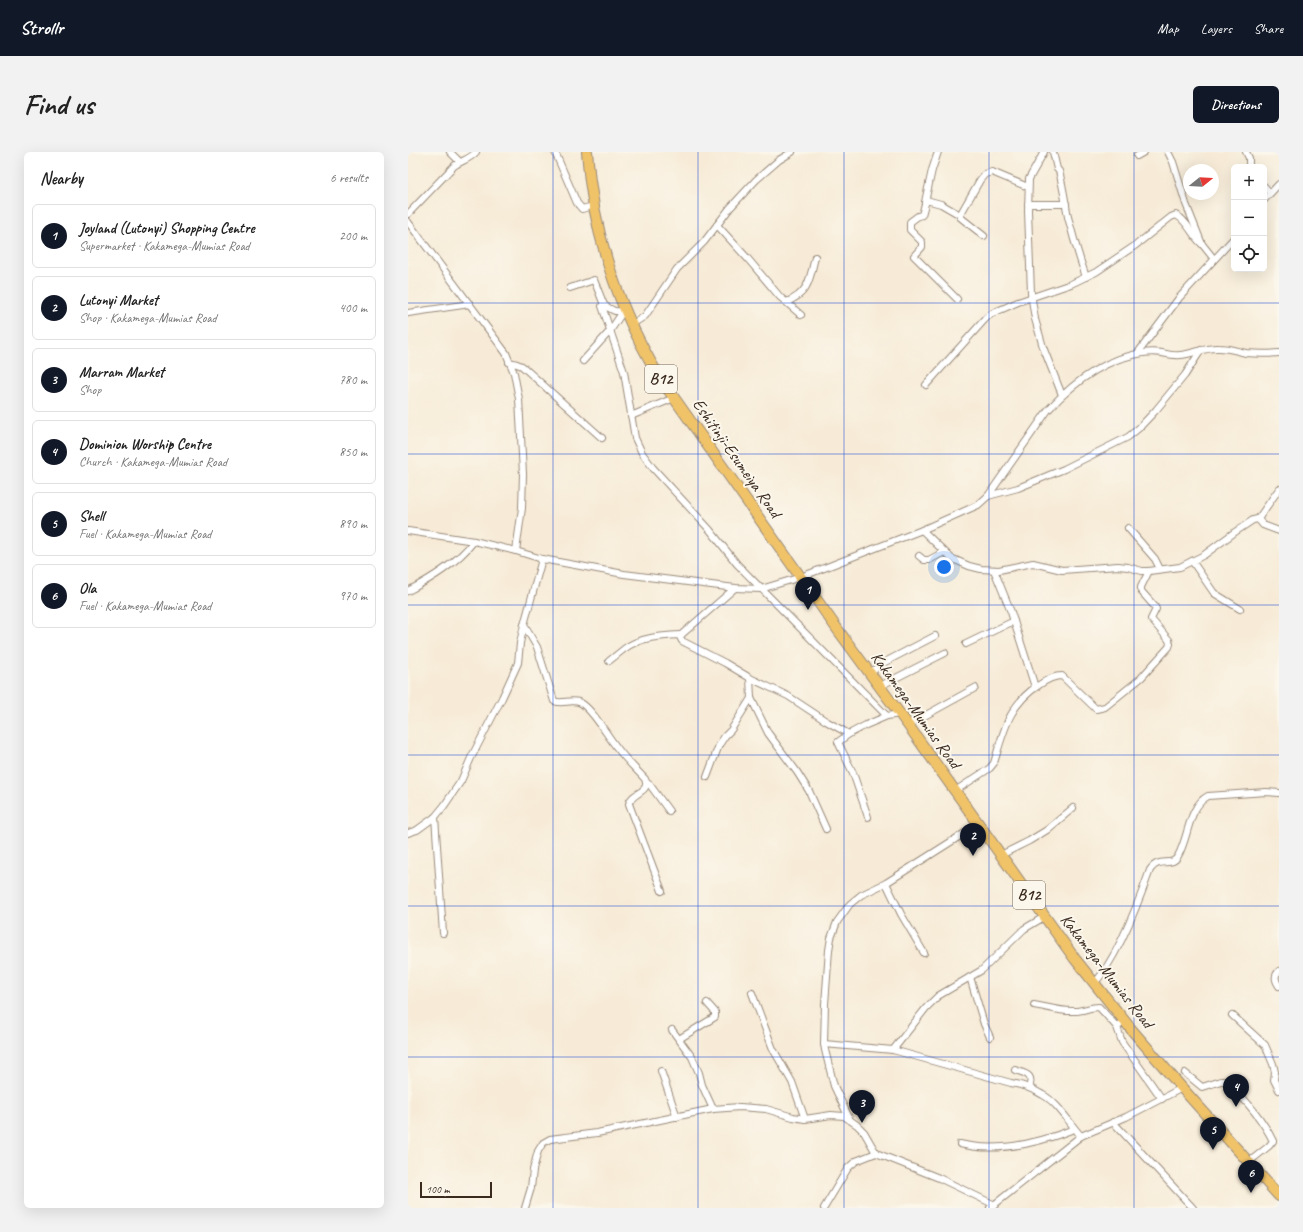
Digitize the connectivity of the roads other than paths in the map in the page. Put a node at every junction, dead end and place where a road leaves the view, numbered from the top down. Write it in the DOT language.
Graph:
graph roads {
  1 [pos="450,152"];
  2 [pos="476,152"];
  3 [pos="555,152"];
  4 [pos="587,152"];
  5 [pos="792,152"];
  6 [pos="938,152"];
  7 [pos="1044,152"];
  8 [pos="1053,152"];
  9 [pos="1144,152"];
  10 [pos="1168,152"];
  11 [pos="1246,152"];
  12 [pos="1137,156"];
  13 [pos="460,162"];
  14 [pos="1249,164"];
  15 [pos="1279,184"];
  16 [pos="1028,187"];
  17 [pos="1267,190"];
  18 [pos="1270,193"];
  19 [pos="1267,196"];
  20 [pos="925,202"];
  21 [pos="1028,204"];
  22 [pos="1066,204"];
  23 [pos="593,206"];
  24 [pos="408,214"];
  25 [pos="960,215"];
  26 [pos="408,222"];
  27 [pos="717,225"];
  28 [pos="984,236"];
  29 [pos="1231,241"];
  30 [pos="1202,244"];
  31 [pos="816,257"];
  32 [pos="1214,259"];
  33 [pos="1086,277"];
  34 [pos="570,288"];
  35 [pos="1032,297"];
  36 [pos="956,299"];
  37 [pos="786,302"];
  38 [pos="470,304"];
  39 [pos="604,305"];
  40 [pos="624,310"];
  41 [pos="408,313"];
  42 [pos="801,315"];
  43 [pos="631,325"];
  44 [pos="610,331"];
  45 [pos="1201,350"];
  46 [pos="1279,353"];
  47 [pos="1137,354"];
  48 [pos="583,361"];
  49 [pos="510,362"];
  50 [pos="926,385"];
  51 [pos="1062,395"];
  52 [pos="674,398"];
  53 [pos="631,416"];
  54 [pos="602,438"];
  55 [pos="1279,489"];
  56 [pos="988,496"];
  57 [pos="1258,519"];
  58 [pos="1128,528"];
  59 [pos="922,530"];
  60 [pos="408,531"];
  61 [pos="1279,531"];
  62 [pos="474,541"];
  63 [pos="516,551"];
  64 [pos="944,552"];
  65 [pos="919,556"];
  66 [pos="542,559"];
  67 [pos="1192,561"];
  68 [pos="1160,569"];
  69 [pos="994,570"];
  70 [pos="1149,571"];
  71 [pos="801,577"];
  72 [pos="735,588"];
  73 [pos="761,589"];
  74 [pos="408,591"];
  75 [pos="1240,609"];
  76 [pos="1014,621"];
  77 [pos="524,624"];
  78 [pos="681,635"];
  79 [pos="935,636"];
  80 [pos="966,644"];
  81 [pos="945,653"];
  82 [pos="609,661"];
  83 [pos="870,673"];
  84 [pos="750,678"];
  85 [pos="880,686"];
  86 [pos="1035,687"];
  87 [pos="976,688"];
  88 [pos="751,698"];
  89 [pos="900,714"];
  90 [pos="887,716"];
  91 [pos="908,725"];
  92 [pos="849,734"];
  93 [pos="707,777"];
  94 [pos="647,783"];
  95 [pos="955,791"];
  96 [pos="1279,793"];
  97 [pos="1073,808"];
  98 [pos="669,812"];
  99 [pos="435,817"];
  100 [pos="868,817"];
  101 [pos="979,824"];
  102 [pos="826,829"];
  103 [pos="408,833"];
  104 [pos="1001,855"];
  105 [pos="886,883"];
  106 [pos="662,891"];
  107 [pos="1044,917"];
  108 [pos="443,933"];
  109 [pos="924,953"];
  110 [pos="1279,971"];
  111 [pos="970,977"];
  112 [pos="1094,984"];
  113 [pos="1279,986"];
  114 [pos="752,992"];
  115 [pos="707,1003"];
  116 [pos="1034,1005"];
  117 [pos="1232,1015"];
  118 [pos="1121,1024"];
  119 [pos="672,1030"];
  120 [pos="990,1037"];
  121 [pos="679,1039"];
  122 [pos="824,1044"];
  123 [pos="893,1050"];
  124 [pos="1015,1070"];
  125 [pos="661,1071"];
  126 [pos="1277,1071"];
  127 [pos="1185,1073"];
  128 [pos="1029,1088"];
  129 [pos="1182,1088"];
  130 [pos="1279,1090"];
  131 [pos="1162,1099"];
  132 [pos="713,1109"];
  133 [pos="677,1116"];
  134 [pos="805,1118"];
  135 [pos="850,1120"];
  136 [pos="1113,1122"];
  137 [pos="1074,1129"];
  138 [pos="1081,1136"];
  139 [pos="1279,1136"];
  140 [pos="1273,1140"];
  141 [pos="960,1144"];
  142 [pos="876,1153"];
  143 [pos="1249,1162"];
  144 [pos="1279,1196"];
  145 [pos="992,1206"];
  146 [pos="525,1208"];
  147 [pos="824,1208"];
  148 [pos="1193,1208"];
  1 -- 13 [label="street"];
  2 -- 13 [label="street"];
  3 -- 23 [label="street"];
  4 -- 23 [label="highway, Eshitinji-Esumeiya Road / B12"];
  5 -- 27 [label="street"];
  6 -- 20 [label="street"];
  7 -- 16 [label="street"];
  8 -- 22 [label="street"];
  9 -- 12 [label="street"];
  10 -- 30 [label="street"];
  11 -- 14 [label="street"];
  13 -- 24 [label="street"];
  15 -- 18 [label="street"];
  16 -- 21 [label="street"];
  16 -- 25 [label="street"];
  17 -- 18 [label="street"];
  18 -- 19 [label="street"];
  20 -- 25 [label="street"];
  20 -- 36 [label="street"];
  21 -- 22 [label="street"];
  21 -- 35 [label="street"];
  22 -- 33 [label="street"];
  23 -- 40 [label="highway, Eshitinji-Esumeiya Road / B12"];
  25 -- 28 [label="street"];
  26 -- 38 [label="street"];
  27 -- 37 [label="street"];
  27 -- 43 [label="street"];
  29 -- 32 [label="street"];
  30 -- 32 [label="street"];
  30 -- 33 [label="street"];
  31 -- 37 [label="street"];
  32 -- 47 [label="street"];
  33 -- 35 [label="street"];
  34 -- 39 [label="street"];
  35 -- 50 [label="street"];
  35 -- 51 [label="street"];
  37 -- 42 [label="street"];
  38 -- 41 [label="street"];
  38 -- 49 [label="street"];
  39 -- 40 [label="street"];
  39 -- 44 [label="street"];
  40 -- 43 [label="highway, Eshitinji-Esumeiya Road / B12"];
  40 -- 44 [label="street"];
  43 -- 52 [label="highway, Eshitinji-Esumeiya Road / B12"];
  44 -- 48 [label="street"];
  44 -- 53 [label="street"];
  45 -- 46 [label="street"];
  45 -- 47 [label="street"];
  45 -- 56 [label="street"];
  47 -- 51 [label="street"];
  49 -- 54 [label="street"];
  49 -- 63 [label="street"];
  51 -- 56 [label="street"];
  52 -- 53 [label="street"];
  52 -- 71 [label="highway, Eshitinji-Esumeiya Road / B12"];
  53 -- 73 [label="street"];
  55 -- 57 [label="street"];
  56 -- 59 [label="street"];
  57 -- 61 [label="street"];
  57 -- 67 [label="street"];
  58 -- 68 [label="street"];
  59 -- 64 [label="street"];
  59 -- 71 [label="street"];
  60 -- 62 [label="street"];
  62 -- 63 [label="street"];
  62 -- 74 [label="street"];
  63 -- 66 [label="street"];
  64 -- 65 [label="street"];
  64 -- 69 [label="street"];
  66 -- 72 [label="street"];
  66 -- 77 [label="street"];
  67 -- 68 [label="street"];
  67 -- 75 [label="street"];
  68 -- 70 [label="street"];
  69 -- 70 [label="street"];
  69 -- 76 [label="street"];
  70 -- 86 [label="street"];
  71 -- 73 [label="street"];
  71 -- 83 [label="highway, Kakamega-Mumias Road / B12"];
  72 -- 73 [label="street"];
  72 -- 78 [label="street"];
  73 -- 90 [label="street"];
  76 -- 80 [label="street"];
  76 -- 86 [label="street"];
  77 -- 94 [label="street"];
  77 -- 99 [label="street"];
  78 -- 82 [label="street"];
  78 -- 84 [label="street"];
  79 -- 83 [label="street"];
  81 -- 85 [label="street"];
  83 -- 85 [label="highway, Kakamega-Mumias Road / B12"];
  84 -- 88 [label="street"];
  84 -- 92 [label="street"];
  85 -- 89 [label="highway, Kakamega-Mumias Road / B12"];
  86 -- 95 [label="street"];
  87 -- 91 [label="street"];
  88 -- 93 [label="street"];
  88 -- 102 [label="street"];
  89 -- 90 [label="street"];
  89 -- 91 [label="highway, Kakamega-Mumias Road / B12"];
  90 -- 92 [label="street"];
  91 -- 95 [label="highway, Kakamega-Mumias Road / B12"];
  92 -- 100 [label="street"];
  94 -- 98 [label="street"];
  94 -- 106 [label="street"];
  95 -- 101 [label="highway, Kakamega-Mumias Road / B12"];
  96 -- 112 [label="street"];
  97 -- 104 [label="street"];
  99 -- 103 [label="street"];
  99 -- 108 [label="street"];
  101 -- 104 [label="highway, Kakamega-Mumias Road / B12"];
  101 -- 105 [label="street"];
  104 -- 107 [label="highway, Kakamega-Mumias Road / B12"];
  105 -- 109 [label="street"];
  105 -- 122 [label="street"];
  107 -- 111 [label="street"];
  107 -- 112 [label="highway, Kakamega-Mumias Road / B12"];
  110 -- 113 [label="street"];
  111 -- 120 [label="street"];
  111 -- 123 [label="street"];
  112 -- 118 [label="highway, Kakamega-Mumias Road / B12"];
  114 -- 134 [label="street"];
  115 -- 121 [label="street"];
  116 -- 118 [label="street"];
  117 -- 126 [label="street"];
  118 -- 129 [label="highway, Kakamega-Mumias Road / B12"];
  118 -- 131 [label="street"];
  119 -- 121 [label="street"];
  121 -- 132 [label="street"];
  122 -- 123 [label="street"];
  122 -- 135 [label="street"];
  123 -- 128 [label="street"];
  124 -- 128 [label="street"];
  125 -- 133 [label="street"];
  126 -- 130 [label="street"];
  127 -- 140 [label="street"];
  128 -- 137 [label="street"];
  129 -- 131 [label="street"];
  129 -- 143 [label="highway, Kakamega-Mumias Road / B12"];
  131 -- 136 [label="street"];
  132 -- 133 [label="street"];
  132 -- 134 [label="street"];
  133 -- 146 [label="street"];
  134 -- 135 [label="street"];
  135 -- 142 [label="street"];
  136 -- 138 [label="street"];
  136 -- 148 [label="street"];
  137 -- 138 [label="street"];
  137 -- 141 [label="street"];
  138 -- 145 [label="street"];
  139 -- 140 [label="street"];
  140 -- 143 [label="street"];
  142 -- 145 [label="street"];
  142 -- 147 [label="street"];
  143 -- 144 [label="highway, Kakamega-Mumias Road / B12"];
}
